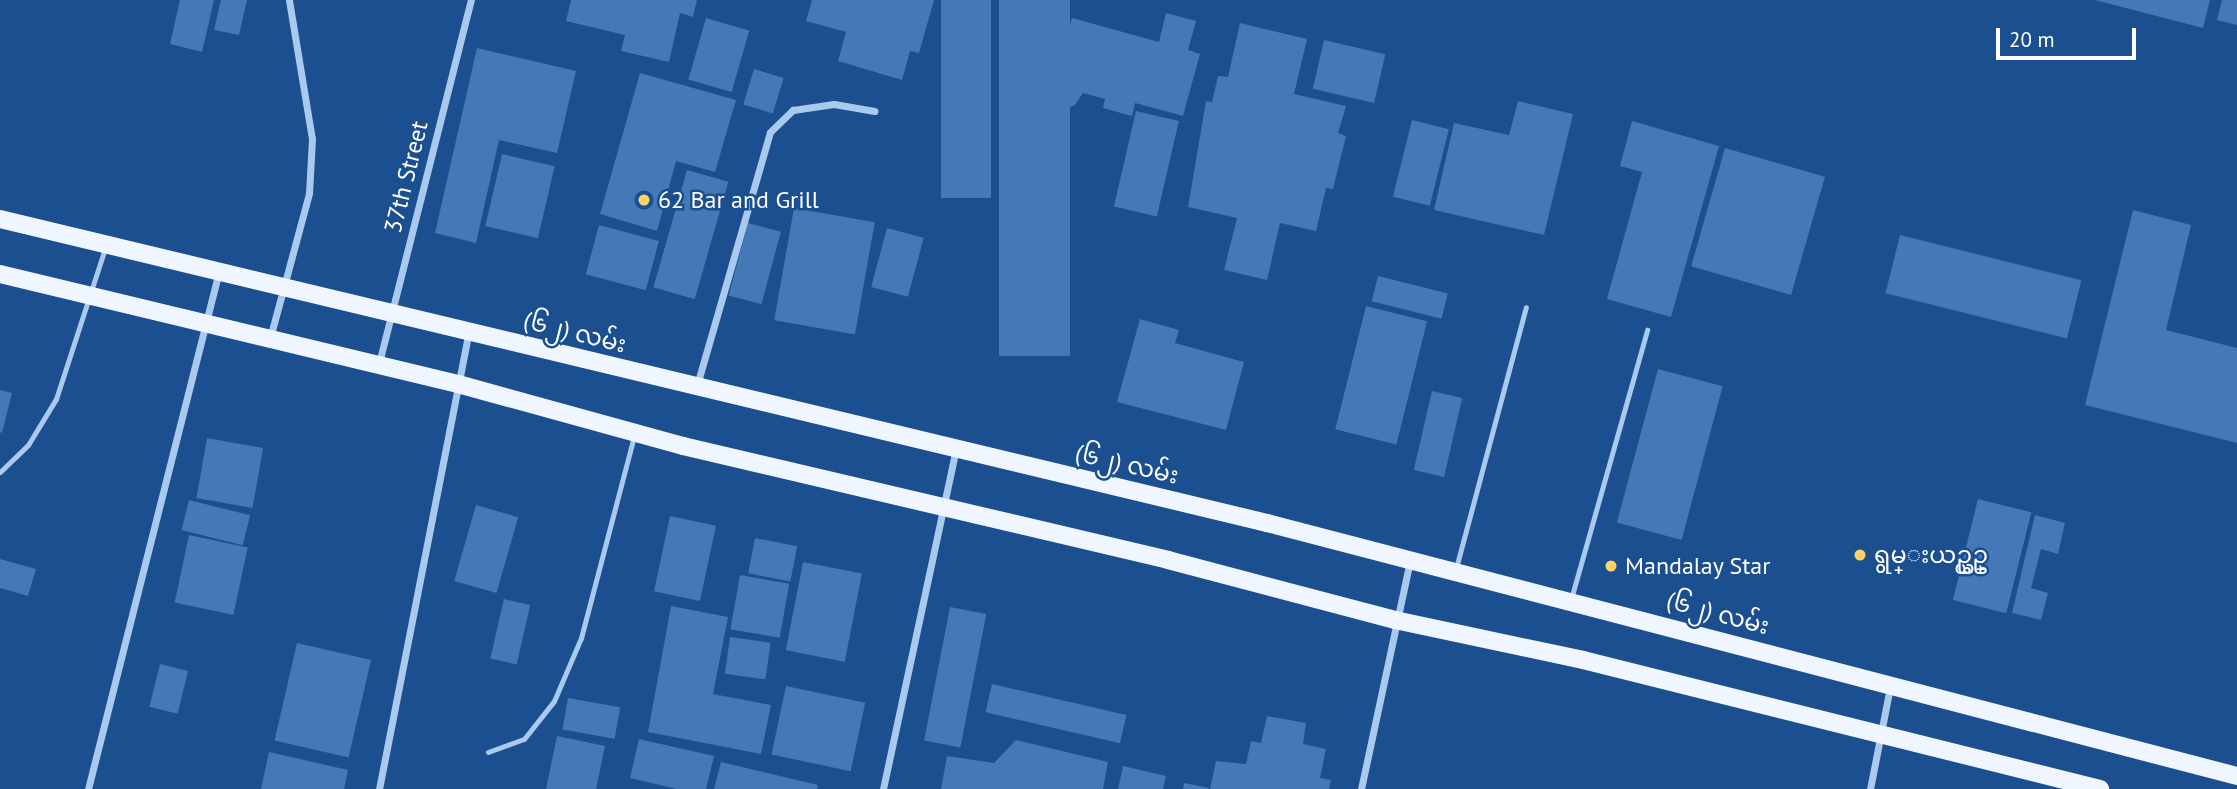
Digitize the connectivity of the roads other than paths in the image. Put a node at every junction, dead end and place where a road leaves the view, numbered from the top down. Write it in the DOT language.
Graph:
graph roads {
  1 [pos="289,0"];
  2 [pos="471,0"];
  3 [pos="874,111"];
  4 [pos="0,219"];
  5 [pos="106,244"];
  6 [pos="219,271"];
  7 [pos="0,274"];
  8 [pos="284,288"];
  9 [pos="91,295"];
  10 [pos="1526,307"];
  11 [pos="391,312"];
  12 [pos="207,326"];
  13 [pos="1647,330"];
  14 [pos="469,331"];
  15 [pos="269,341"];
  16 [pos="378,364"];
  17 [pos="458,384"];
  18 [pos="697,386"];
  19 [pos="636,430"];
  20 [pos="956,448"];
  21 [pos="0,472"];
  22 [pos="944,509"];
  23 [pos="1410,560"];
  24 [pos="1455,572"];
  25 [pos="1572,599"];
  26 [pos="1395,620"];
  27 [pos="1891,685"];
  28 [pos="1881,737"];
  29 [pos="488,752"];
  30 [pos="2237,776"];
  31 [pos="88,789"];
  32 [pos="379,789"];
  33 [pos="883,789"];
  34 [pos="1361,789"];
  35 [pos="1870,789"];
  36 [pos="2100,789"];
  1 -- 8 [label="street"];
  2 -- 11 [label="street, 37th Street"];
  3 -- 18 [label="street"];
  4 -- 5 [label="main road, (၆၂) လမ်း"];
  5 -- 6 [label="main road, (၆၂) လမ်း"];
  5 -- 9 [label="lane"];
  6 -- 8 [label="main road, (၆၂) လမ်း"];
  6 -- 12 [label="street"];
  7 -- 9 [label="main road"];
  8 -- 11 [label="main road, (၆၂) လမ်း"];
  8 -- 15 [label="street"];
  9 -- 12 [label="main road"];
  9 -- 21 [label="lane"];
  10 -- 24 [label="lane"];
  11 -- 14 [label="main road, (၆၂) လမ်း"];
  11 -- 16 [label="street, 37th Street"];
  12 -- 15 [label="main road"];
  12 -- 31 [label="street"];
  13 -- 25 [label="lane"];
  14 -- 17 [label="street"];
  14 -- 18 [label="main road, (၆၂) လမ်း"];
  15 -- 16 [label="main road"];
  16 -- 17 [label="main road"];
  17 -- 19 [label="main road"];
  17 -- 32 [label="street"];
  18 -- 20 [label="main road, (၆၂) လမ်း"];
  19 -- 22 [label="main road"];
  19 -- 29 [label="lane"];
  20 -- 22 [label="street"];
  20 -- 23 [label="main road, (၆၂) လမ်း"];
  22 -- 26 [label="main road"];
  22 -- 33 [label="street"];
  23 -- 24 [label="main road, (၆၂) လမ်း"];
  23 -- 26 [label="street"];
  24 -- 25 [label="main road, (၆၂) လမ်း"];
  25 -- 27 [label="main road, (၆၂) လမ်း"];
  26 -- 28 [label="main road"];
  26 -- 34 [label="street"];
  27 -- 28 [label="street"];
  27 -- 30 [label="main road, (၆၂) လမ်း"];
  28 -- 35 [label="street"];
  28 -- 36 [label="main road"];
}
